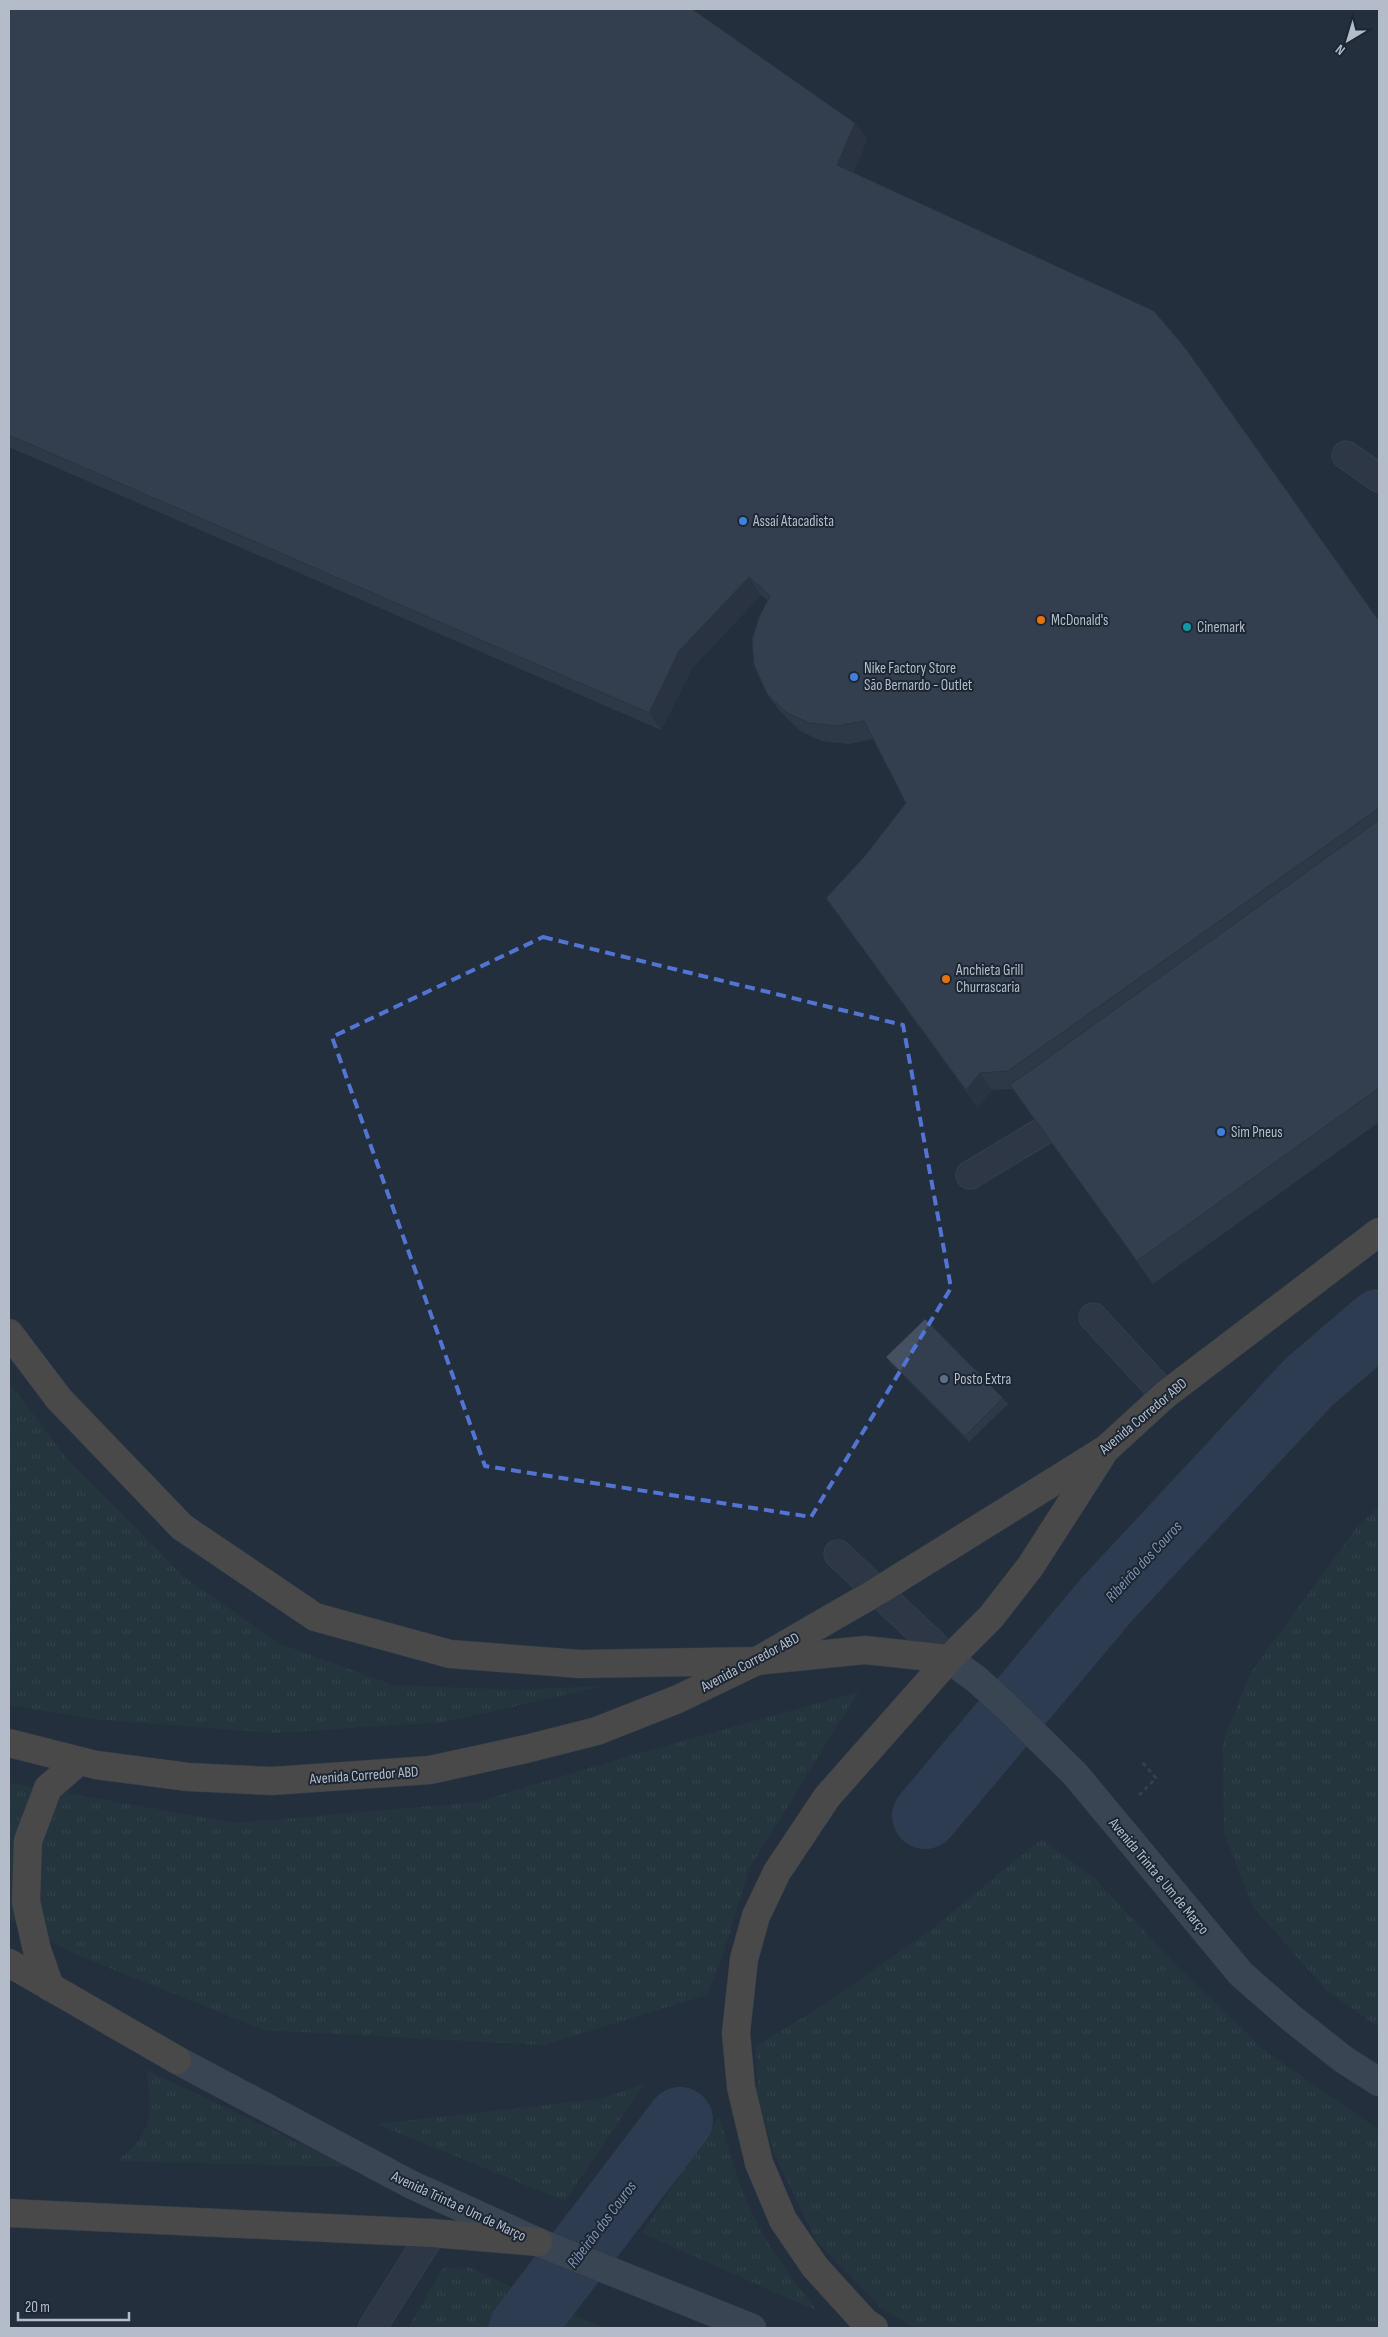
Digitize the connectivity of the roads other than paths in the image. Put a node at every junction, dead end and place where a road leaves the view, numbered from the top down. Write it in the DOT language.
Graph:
graph roads {
  1 [pos="1346,455"];
  2 [pos="1379,478"];
  3 [pos="1042,1131"];
  4 [pos="970,1175"];
  5 [pos="1379,1232"];
  6 [pos="1093,1317"];
  7 [pos="9,1332"];
  8 [pos="1166,1395"];
  9 [pos="1106,1449"];
  10 [pos="838,1554"];
  11 [pos="878,1591"];
  12 [pos="949,1659"];
  13 [pos="756,1661"];
  14 [pos="9,1743"];
  15 [pos="78,1762"];
  16 [pos="9,1963"];
  17 [pos="50,1987"];
  18 [pos="177,2060"];
  19 [pos="1379,2082"];
  20 [pos="9,2213"];
  21 [pos="432,2233"];
  22 [pos="547,2245"];
  23 [pos="372,2328"];
  24 [pos="752,2328"];
  25 [pos="874,2328"];
  1 -- 2 [label="lane"];
  3 -- 4 [label="lane"];
  5 -- 8 [label="highway, Avenida Corredor ABD"];
  6 -- 8 [label="lane"];
  7 -- 13 [label="highway"];
  8 -- 9 [label="highway, Avenida Corredor ABD"];
  9 -- 11 [label="highway, Avenida Corredor ABD"];
  9 -- 12 [label="highway"];
  10 -- 11 [label="lane"];
  11 -- 12 [label="lane"];
  11 -- 13 [label="highway, Avenida Corredor ABD"];
  12 -- 13 [label="highway"];
  12 -- 19 [label="main road, Avenida Trinta e Um de Março"];
  12 -- 25 [label="highway"];
  13 -- 15 [label="highway, Avenida Corredor ABD"];
  14 -- 15 [label="highway, Avenida Corredor ABD"];
  15 -- 17 [label="highway"];
  16 -- 17 [label="highway"];
  17 -- 18 [label="highway"];
  18 -- 22 [label="main road, Avenida Trinta e Um de Março"];
  20 -- 21 [label="highway"];
  21 -- 22 [label="highway"];
  21 -- 23 [label="lane"];
  22 -- 24 [label="main road, Avenida Trinta e Um de Março"];
}
